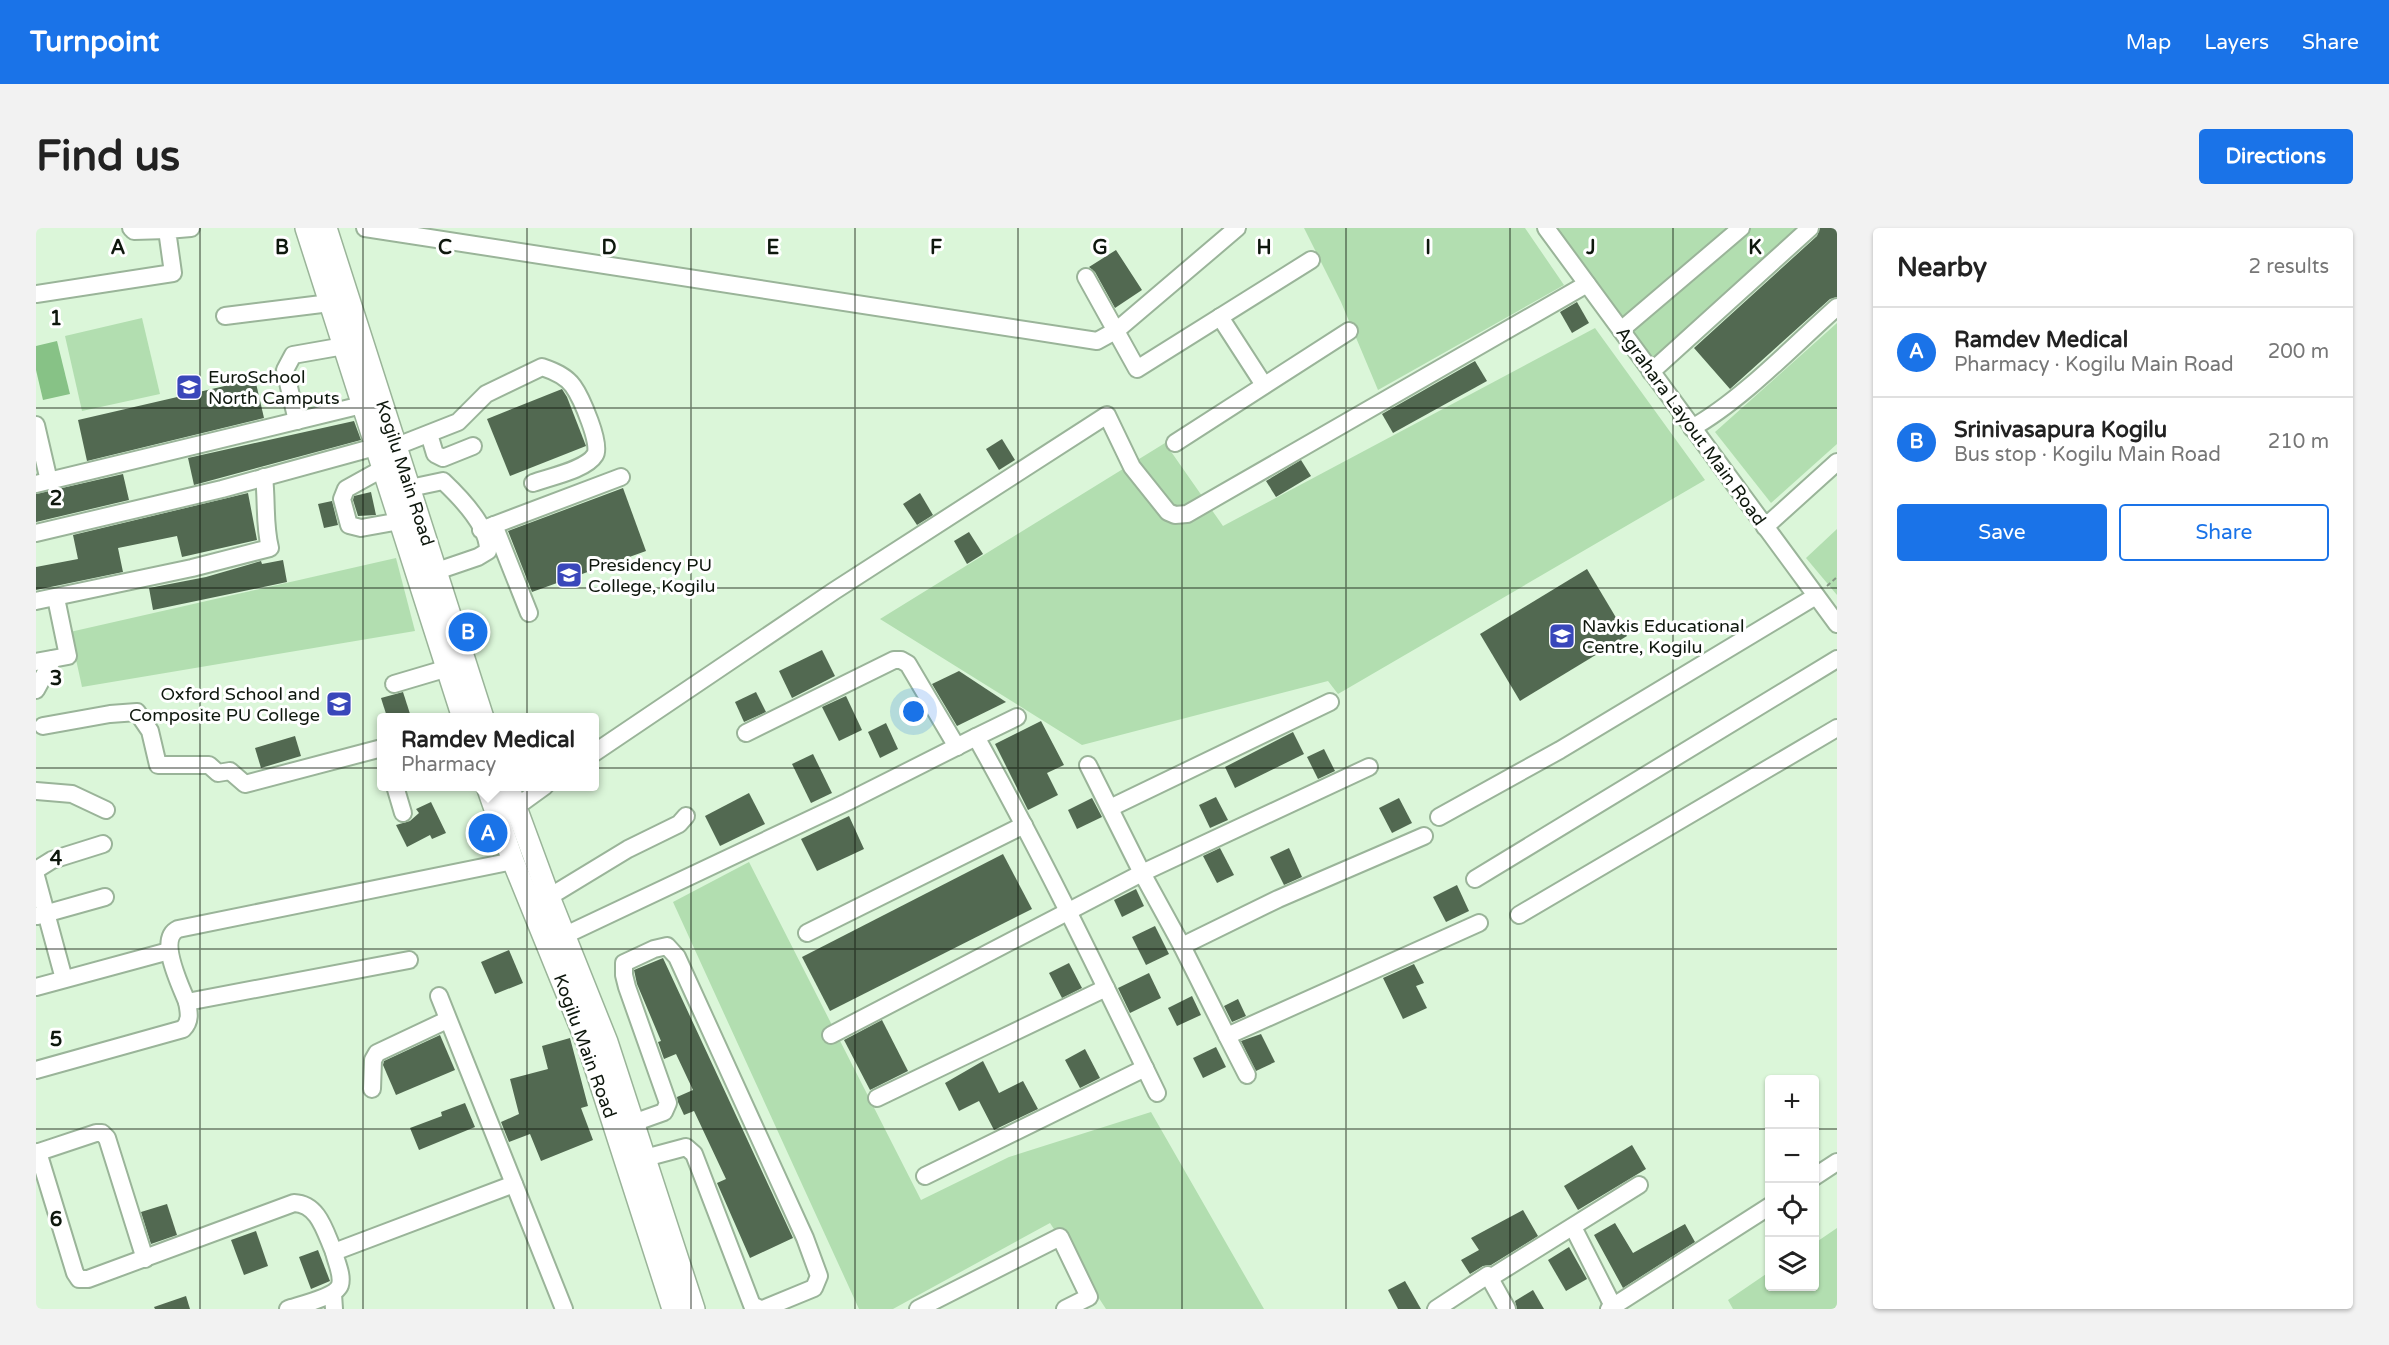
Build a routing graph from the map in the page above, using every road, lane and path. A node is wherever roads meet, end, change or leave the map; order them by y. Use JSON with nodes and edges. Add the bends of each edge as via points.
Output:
{"nodes":[{"id":1,"x":131,"y":228,"type":"edge"},
{"id":2,"x":192,"y":228,"type":"edge"},
{"id":3,"x":306,"y":228,"type":"edge"},
{"id":4,"x":326,"y":228,"type":"edge"},
{"id":5,"x":364,"y":228,"type":"edge"},
{"id":6,"x":1237,"y":228,"type":"edge"},
{"id":7,"x":1546,"y":228,"type":"edge"},
{"id":8,"x":1741,"y":228,"type":"edge"},
{"id":9,"x":1810,"y":228,"type":"edge"},
{"id":10,"x":167,"y":230,"type":"junction"},
{"id":11,"x":1727,"y":234,"type":"edge"},
{"id":12,"x":1311,"y":260,"type":"dead end"},
{"id":13,"x":1086,"y":277,"type":"dead end"},
{"id":14,"x":1587,"y":284,"type":"junction"},
{"id":15,"x":36,"y":294,"type":"edge"},
{"id":16,"x":330,"y":303,"type":"junction"},
{"id":17,"x":1837,"y":307,"type":"edge"},
{"id":18,"x":225,"y":316,"type":"dead end"},
{"id":19,"x":1220,"y":317,"type":"junction"},
{"id":20,"x":1117,"y":330,"type":"junction"},
{"id":21,"x":1621,"y":330,"type":"junction"},
{"id":22,"x":1349,"y":331,"type":"dead end"},
{"id":23,"x":344,"y":346,"type":"junction"},
{"id":24,"x":1651,"y":372,"type":"junction"},
{"id":25,"x":1264,"y":385,"type":"junction"},
{"id":26,"x":362,"y":405,"type":"junction"},
{"id":27,"x":297,"y":421,"type":"junction"},
{"id":28,"x":36,"y":425,"type":"edge"},
{"id":29,"x":1692,"y":428,"type":"junction"},
{"id":30,"x":429,"y":434,"type":"junction"},
{"id":31,"x":1175,"y":443,"type":"dead end"},
{"id":32,"x":397,"y":446,"type":"junction"},
{"id":33,"x":473,"y":446,"type":"dead end"},
{"id":34,"x":375,"y":447,"type":"junction"},
{"id":35,"x":1837,"y":462,"type":"edge"},
{"id":36,"x":382,"y":469,"type":"junction"},
{"id":37,"x":264,"y":477,"type":"junction"},
{"id":38,"x":621,"y":477,"type":"dead end"},
{"id":39,"x":43,"y":483,"type":"edge"},
{"id":40,"x":533,"y":483,"type":"dead end"},
{"id":41,"x":410,"y":488,"type":"junction"},
{"id":42,"x":400,"y":521,"type":"junction"},
{"id":43,"x":1765,"y":527,"type":"junction"},
{"id":44,"x":488,"y":528,"type":"junction"},
{"id":45,"x":36,"y":533,"type":"edge"},
{"id":46,"x":437,"y":571,"type":"junction"},
{"id":47,"x":1816,"y":596,"type":"junction"},
{"id":48,"x":56,"y":598,"type":"junction"},
{"id":49,"x":36,"y":601,"type":"edge"},
{"id":50,"x":530,"y":613,"type":"dead end"},
{"id":51,"x":1835,"y":619,"type":"edge"},
{"id":52,"x":1837,"y":659,"type":"edge"},
{"id":53,"x":44,"y":661,"type":"edge"},
{"id":54,"x":448,"y":668,"type":"junction"},
{"id":55,"x":394,"y":684,"type":"dead end"},
{"id":56,"x":36,"y":690,"type":"edge"},
{"id":57,"x":1330,"y":702,"type":"dead end"},
{"id":58,"x":462,"y":713,"type":"edge"},
{"id":59,"x":482,"y":713,"type":"edge"},
{"id":60,"x":1017,"y":717,"type":"dead end"},
{"id":61,"x":44,"y":726,"type":"dead end"},
{"id":62,"x":1837,"y":728,"type":"edge"},
{"id":63,"x":746,"y":733,"type":"dead end"},
{"id":64,"x":976,"y":737,"type":"junction"},
{"id":65,"x":957,"y":747,"type":"junction"},
{"id":66,"x":377,"y":749,"type":"edge"},
{"id":67,"x":599,"y":750,"type":"edge"},
{"id":68,"x":1088,"y":765,"type":"dead end"},
{"id":69,"x":1369,"y":767,"type":"dead end"},
{"id":70,"x":36,"y":791,"type":"edge"},
{"id":71,"x":396,"y":791,"type":"edge"},
{"id":72,"x":489,"y":791,"type":"edge"},
{"id":73,"x":510,"y":791,"type":"edge"},
{"id":74,"x":538,"y":791,"type":"edge"},
{"id":75,"x":516,"y":807,"type":"junction"},
{"id":76,"x":1110,"y":808,"type":"junction"},
{"id":77,"x":106,"y":810,"type":"dead end"},
{"id":78,"x":403,"y":813,"type":"dead end"},
{"id":79,"x":686,"y":816,"type":"dead end"},
{"id":80,"x":1439,"y":817,"type":"dead end"},
{"id":81,"x":1024,"y":825,"type":"junction"},
{"id":82,"x":1424,"y":836,"type":"dead end"},
{"id":83,"x":103,"y":844,"type":"dead end"},
{"id":84,"x":513,"y":861,"type":"junction"},
{"id":85,"x":36,"y":870,"type":"edge"},
{"id":86,"x":1142,"y":873,"type":"junction"},
{"id":87,"x":36,"y":876,"type":"edge"},
{"id":88,"x":1475,"y":879,"type":"dead end"},
{"id":89,"x":105,"y":897,"type":"dead end"},
{"id":90,"x":549,"y":897,"type":"junction"},
{"id":91,"x":1068,"y":911,"type":"junction"},
{"id":92,"x":41,"y":915,"type":"edge"},
{"id":93,"x":1519,"y":915,"type":"dead end"},
{"id":94,"x":1479,"y":923,"type":"dead end"},
{"id":95,"x":807,"y":933,"type":"dead end"},
{"id":96,"x":556,"y":939,"type":"junction"},
{"id":97,"x":1182,"y":946,"type":"junction"},
{"id":98,"x":169,"y":951,"type":"junction"},
{"id":99,"x":410,"y":960,"type":"dead end"},
{"id":100,"x":64,"y":979,"type":"junction"},
{"id":101,"x":36,"y":987,"type":"edge"},
{"id":102,"x":1106,"y":988,"type":"junction"},
{"id":103,"x":439,"y":996,"type":"dead end"},
{"id":104,"x":187,"y":1002,"type":"junction"},
{"id":105,"x":447,"y":1020,"type":"junction"},
{"id":106,"x":831,"y":1035,"type":"dead end"},
{"id":107,"x":1227,"y":1036,"type":"junction"},
{"id":108,"x":1145,"y":1068,"type":"junction"},
{"id":109,"x":36,"y":1070,"type":"edge"},
{"id":110,"x":1247,"y":1075,"type":"dead end"},
{"id":111,"x":372,"y":1089,"type":"dead end"},
{"id":112,"x":1157,"y":1093,"type":"dead end"},
{"id":113,"x":877,"y":1098,"type":"dead end"},
{"id":114,"x":633,"y":1123,"type":"junction"},
{"id":115,"x":37,"y":1153,"type":"edge"},
{"id":116,"x":645,"y":1158,"type":"junction"},
{"id":117,"x":1837,"y":1162,"type":"edge"},
{"id":118,"x":1819,"y":1174,"type":"edge"},
{"id":119,"x":925,"y":1176,"type":"dead end"},
{"id":120,"x":513,"y":1184,"type":"junction"},
{"id":121,"x":1639,"y":1185,"type":"dead end"},
{"id":122,"x":1765,"y":1209,"type":"edge"},
{"id":123,"x":1573,"y":1227,"type":"junction"},
{"id":124,"x":334,"y":1252,"type":"junction"},
{"id":125,"x":145,"y":1259,"type":"junction"},
{"id":126,"x":1490,"y":1278,"type":"junction"},
{"id":127,"x":334,"y":1301,"type":"edge"},
{"id":128,"x":1611,"y":1308,"type":"edge"},
{"id":129,"x":288,"y":1309,"type":"edge"},
{"id":130,"x":564,"y":1309,"type":"edge"},
{"id":131,"x":673,"y":1309,"type":"edge"},
{"id":132,"x":694,"y":1309,"type":"edge"},
{"id":133,"x":761,"y":1309,"type":"edge"},
{"id":134,"x":918,"y":1309,"type":"edge"},
{"id":135,"x":1065,"y":1309,"type":"edge"},
{"id":136,"x":1436,"y":1309,"type":"edge"},
{"id":137,"x":1507,"y":1309,"type":"edge"}],
"edges":[{"from":1,"to":10,"type":"street"},
{"from":2,"to":10,"type":"street"},
{"from":3,"to":16,"type":"main road","name":"Kogilu Main Road"},
{"from":4,"to":32,"type":"main road","name":"Kogilu Main Road"},
{"from":5,"to":20,"type":"street","via":[[1097,341]]},
{"from":6,"to":20,"type":"street"},
{"from":7,"to":14,"type":"street","name":"Agrahara Layout Main Road"},
{"from":8,"to":11,"type":"street"},
{"from":9,"to":24,"type":"street"},
{"from":10,"to":15,"type":"street","via":[[173,273]]},
{"from":11,"to":21,"type":"street"},
{"from":12,"to":19,"type":"street"},
{"from":13,"to":20,"type":"street"},
{"from":14,"to":21,"type":"street","name":"Agrahara Layout Main Road"},
{"from":14,"to":67,"type":"street","via":[[1187,514],[1168,512],[1132,466],[1107,415],[834,591]]},
{"from":16,"to":18,"type":"street"},
{"from":16,"to":23,"type":"main road","name":"Kogilu Main Road"},
{"from":17,"to":29,"type":"street","via":[[1737,396]]},
{"from":19,"to":20,"type":"street","via":[[1137,369]]},
{"from":19,"to":25,"type":"street"},
{"from":21,"to":24,"type":"street","name":"Agrahara Layout Main Road"},
{"from":22,"to":25,"type":"street"},
{"from":23,"to":26,"type":"main road","name":"Kogilu Main Road"},
{"from":23,"to":27,"type":"street","via":[[293,355],[285,370]]},
{"from":24,"to":29,"type":"street","name":"Agrahara Layout Main Road"},
{"from":25,"to":31,"type":"street"},
{"from":26,"to":27,"type":"street"},
{"from":26,"to":34,"type":"main road","name":"Kogilu Main Road"},
{"from":27,"to":39,"type":"street"},
{"from":28,"to":39,"type":"street"},
{"from":29,"to":43,"type":"street","name":"Agrahara Layout Main Road"},
{"from":30,"to":32,"type":"street"},
{"from":30,"to":33,"type":"street","via":[[435,454],[443,458]]},
{"from":30,"to":40,"type":"street","via":[[458,422],[486,394],[542,367],[559,374],[573,387],[598,449],[586,465]]},
{"from":32,"to":41,"type":"main road","name":"Kogilu Main Road"},
{"from":34,"to":36,"type":"main road","name":"Kogilu Main Road"},
{"from":34,"to":37,"type":"street"},
{"from":35,"to":43,"type":"street"},
{"from":36,"to":42,"type":"main road","name":"Kogilu Main Road"},
{"from":36,"to":42,"type":"street","via":[[346,489],[342,499],[349,525],[361,528]]},
{"from":37,"to":45,"type":"street"},
{"from":37,"to":48,"type":"street","via":[[264,527],[270,548]]},
{"from":38,"to":44,"type":"street"},
{"from":41,"to":44,"type":"street","via":[[443,481]]},
{"from":41,"to":46,"type":"main road","name":"Kogilu Main Road"},
{"from":42,"to":54,"type":"main road","name":"Kogilu Main Road"},
{"from":43,"to":47,"type":"street","name":"Agrahara Layout Main Road"},
{"from":44,"to":46,"type":"street","via":[[488,551]]},
{"from":44,"to":50,"type":"street"},
{"from":46,"to":59,"type":"main road","name":"Kogilu Main Road"},
{"from":47,"to":51,"type":"street","name":"Agrahara Layout Main Road"},
{"from":47,"to":80,"type":"street","via":[[1560,750]]},
{"from":48,"to":49,"type":"street"},
{"from":48,"to":53,"type":"street","via":[[68,656]]},
{"from":52,"to":88,"type":"street"},
{"from":53,"to":56,"type":"street"},
{"from":54,"to":55,"type":"street"},
{"from":54,"to":58,"type":"main road","name":"Kogilu Main Road"},
{"from":57,"to":76,"type":"street"},
{"from":60,"to":64,"type":"street"},
{"from":61,"to":66,"type":"street","via":[[137,712],[150,731],[158,765],[209,765],[218,773],[230,771],[244,784]]},
{"from":62,"to":93,"type":"street"},
{"from":63,"to":65,"type":"street","via":[[901,660],[908,664]]},
{"from":64,"to":65,"type":"street"},
{"from":64,"to":81,"type":"street"},
{"from":65,"to":96,"type":"street"},
{"from":68,"to":76,"type":"street"},
{"from":69,"to":86,"type":"street"},
{"from":70,"to":77,"type":"street","via":[[72,794]]},
{"from":71,"to":78,"type":"street"},
{"from":72,"to":84,"type":"main road","name":"Kogilu Main Road"},
{"from":73,"to":75,"type":"main road","name":"Kogilu Main Road"},
{"from":74,"to":75,"type":"street"},
{"from":75,"to":90,"type":"main road","name":"Kogilu Main Road"},
{"from":76,"to":86,"type":"street"},
{"from":79,"to":90,"type":"street","via":[[679,824],[628,849]]},
{"from":81,"to":91,"type":"street"},
{"from":81,"to":95,"type":"street"},
{"from":82,"to":97,"type":"street","via":[[1278,899]]},
{"from":83,"to":85,"type":"street","via":[[52,860]]},
{"from":84,"to":96,"type":"main road","name":"Kogilu Main Road"},
{"from":84,"to":98,"type":"street","via":[[178,929],[169,938]]},
{"from":86,"to":91,"type":"street"},
{"from":86,"to":97,"type":"street"},
{"from":87,"to":92,"type":"street"},
{"from":89,"to":92,"type":"street"},
{"from":90,"to":96,"type":"main road","name":"Kogilu Main Road"},
{"from":91,"to":102,"type":"street"},
{"from":91,"to":106,"type":"street"},
{"from":92,"to":100,"type":"street"},
{"from":94,"to":107,"type":"street"},
{"from":96,"to":114,"type":"main road","name":"Kogilu Main Road","via":[[607,1042]]},
{"from":96,"to":131,"type":"main road","name":"Kogilu Main Road"},
{"from":97,"to":107,"type":"street"},
{"from":98,"to":100,"type":"street"},
{"from":98,"to":104,"type":"street"},
{"from":99,"to":104,"type":"street"},
{"from":100,"to":101,"type":"street"},
{"from":102,"to":108,"type":"street"},
{"from":102,"to":113,"type":"street"},
{"from":103,"to":105,"type":"street"},
{"from":104,"to":109,"type":"street","via":[[189,1016],[183,1029]]},
{"from":105,"to":111,"type":"street","via":[[377,1053]]},
{"from":105,"to":120,"type":"street"},
{"from":107,"to":110,"type":"street"},
{"from":108,"to":112,"type":"street"},
{"from":108,"to":119,"type":"street"},
{"from":114,"to":116,"type":"main road","name":"Kogilu Main Road"},
{"from":114,"to":133,"type":"street","via":[[664,1112],[668,1103],[627,987],[624,963],[667,946],[677,957],[819,1276],[814,1288]]},
{"from":115,"to":125,"type":"street","via":[[102,1133],[107,1138]]},
{"from":115,"to":125,"type":"street","via":[[79,1279],[88,1280]]},
{"from":116,"to":132,"type":"main road","name":"Kogilu Main Road"},
{"from":116,"to":133,"type":"street","via":[[686,1147],[694,1154],[752,1305]]},
{"from":117,"to":118,"type":"street"},
{"from":120,"to":124,"type":"street"},
{"from":120,"to":130,"type":"street"},
{"from":121,"to":123,"type":"street"},
{"from":122,"to":128,"type":"street"},
{"from":123,"to":126,"type":"street"},
{"from":123,"to":128,"type":"street"},
{"from":124,"to":125,"type":"street","via":[[316,1213],[302,1203],[294,1203]]},
{"from":124,"to":127,"type":"street","via":[[341,1276]]},
{"from":126,"to":136,"type":"street","via":[[1488,1275]]},
{"from":126,"to":137,"type":"street"},
{"from":127,"to":129,"type":"street"},
{"from":134,"to":135,"type":"street","via":[[1060,1237],[1089,1297]]}]}
